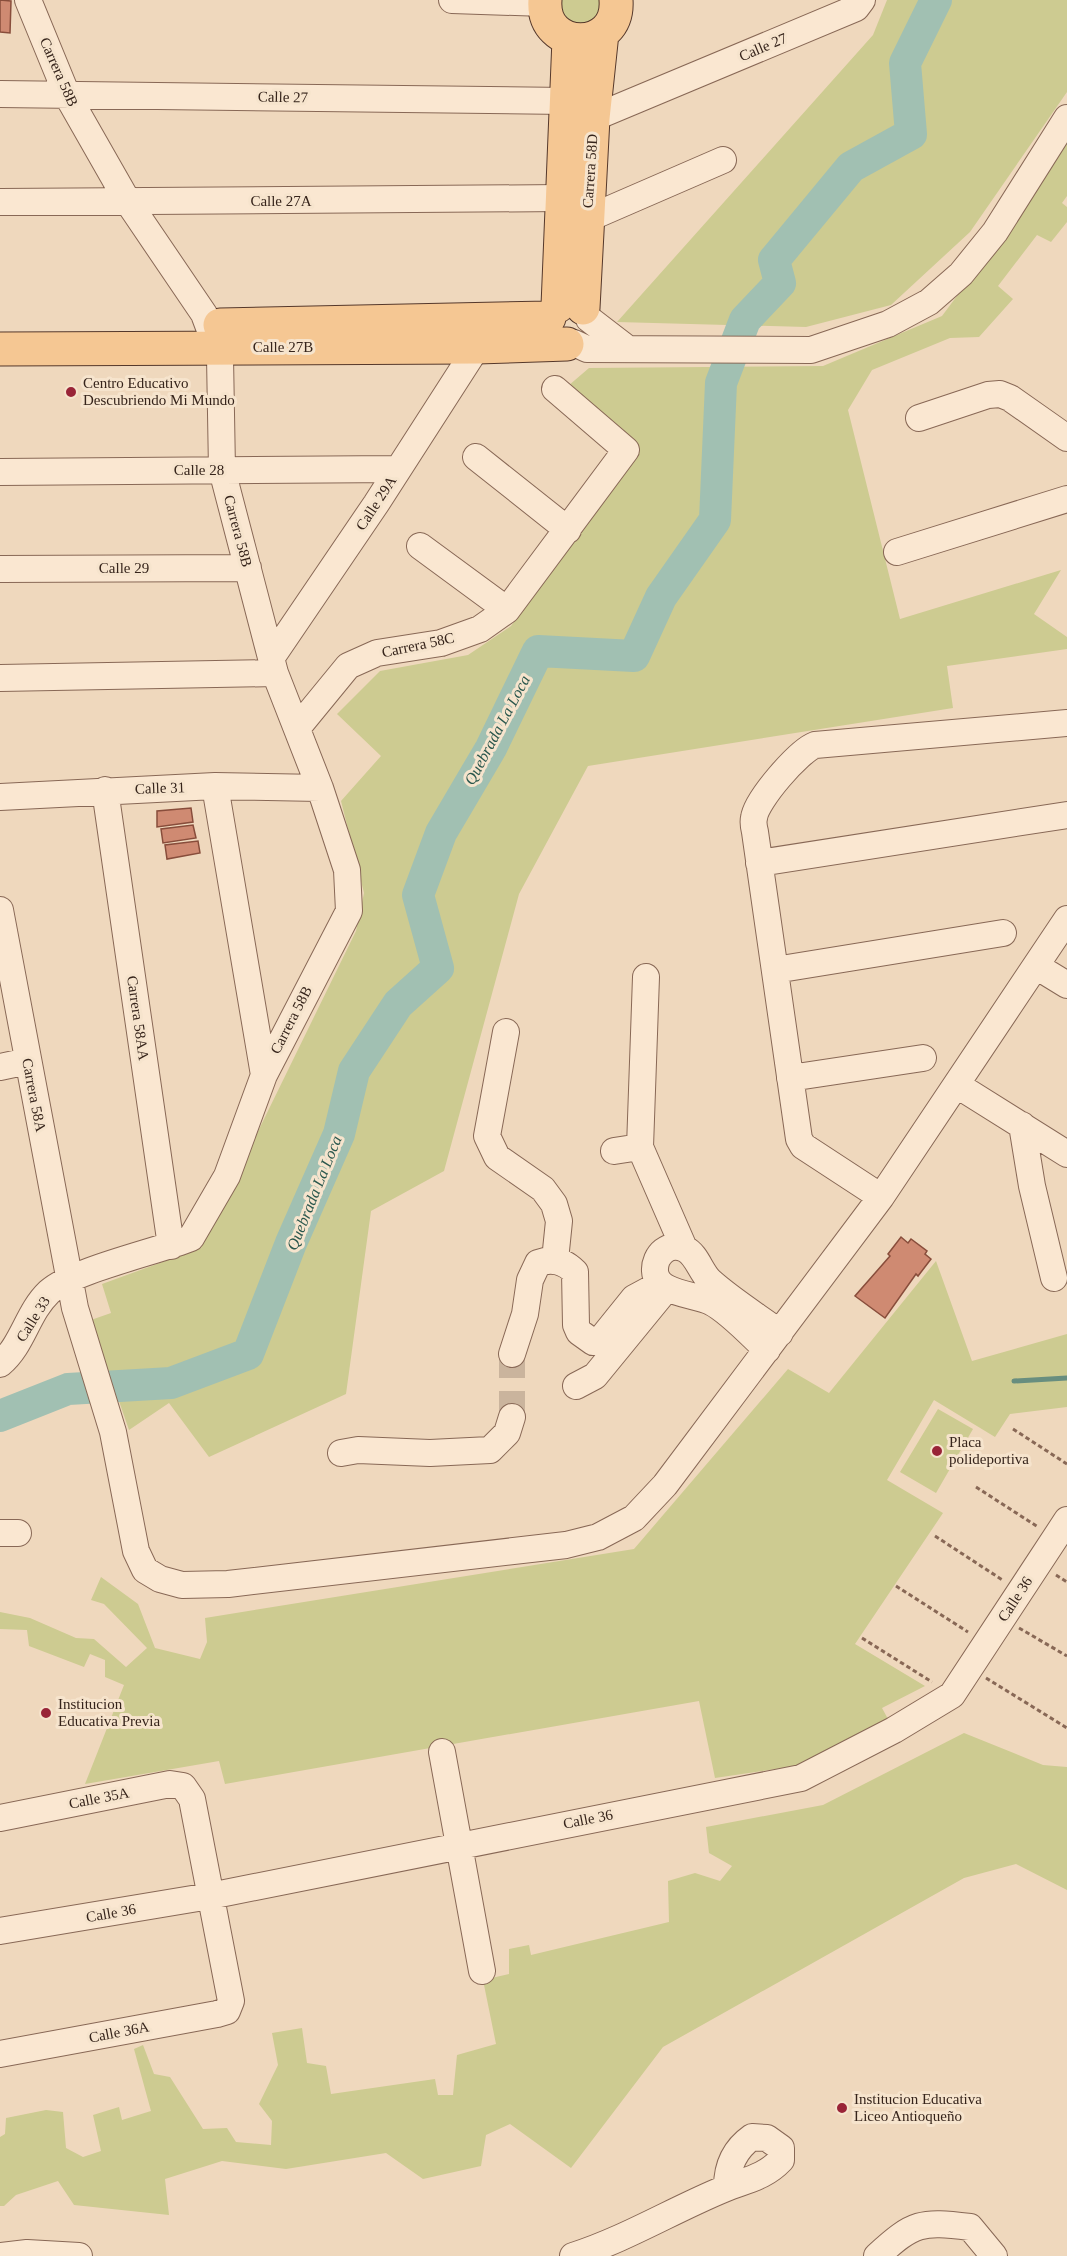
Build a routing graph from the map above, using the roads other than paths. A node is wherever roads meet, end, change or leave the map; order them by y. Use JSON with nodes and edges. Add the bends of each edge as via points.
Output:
{"nodes":[{"id":1,"x":28,"y":0,"type":"edge"},
{"id":2,"x":452,"y":0,"type":"edge"},
{"id":3,"x":616,"y":0,"type":"edge"},
{"id":4,"x":862,"y":0,"type":"edge"},
{"id":5,"x":544,"y":2,"type":"edge"},
{"id":6,"x":602,"y":33,"type":"junction"},
{"id":7,"x":569,"y":39,"type":"junction"},
{"id":8,"x":0,"y":94,"type":"edge"},
{"id":9,"x":67,"y":95,"type":"junction"},
{"id":10,"x":566,"y":101,"type":"junction"},
{"id":11,"x":593,"y":118,"type":"junction"},
{"id":12,"x":1067,"y":118,"type":"edge"},
{"id":13,"x":723,"y":160,"type":"dead end"},
{"id":14,"x":561,"y":198,"type":"junction"},
{"id":15,"x":0,"y":202,"type":"edge"},
{"id":16,"x":128,"y":202,"type":"junction"},
{"id":17,"x":587,"y":219,"type":"junction"},
{"id":18,"x":570,"y":323,"type":"junction"},
{"id":19,"x":0,"y":328,"type":"edge"},
{"id":20,"x":212,"y":336,"type":"junction"},
{"id":21,"x":477,"y":347,"type":"junction"},
{"id":22,"x":0,"y":349,"type":"edge"},
{"id":23,"x":555,"y":389,"type":"dead end"},
{"id":24,"x":919,"y":418,"type":"dead end"},
{"id":25,"x":1067,"y":438,"type":"edge"},
{"id":26,"x":476,"y":457,"type":"dead end"},
{"id":27,"x":398,"y":469,"type":"junction"},
{"id":28,"x":222,"y":470,"type":"junction"},
{"id":29,"x":0,"y":472,"type":"edge"},
{"id":30,"x":1067,"y":499,"type":"edge"},
{"id":31,"x":568,"y":530,"type":"junction"},
{"id":32,"x":420,"y":546,"type":"dead end"},
{"id":33,"x":897,"y":552,"type":"dead end"},
{"id":34,"x":248,"y":568,"type":"junction"},
{"id":35,"x":0,"y":569,"type":"edge"},
{"id":36,"x":507,"y":610,"type":"junction"},
{"id":37,"x":273,"y":665,"type":"junction"},
{"id":38,"x":0,"y":678,"type":"edge"},
{"id":39,"x":1067,"y":723,"type":"edge"},
{"id":40,"x":298,"y":727,"type":"junction"},
{"id":41,"x":215,"y":786,"type":"junction"},
{"id":42,"x":320,"y":788,"type":"junction"},
{"id":43,"x":105,"y":790,"type":"junction"},
{"id":44,"x":0,"y":797,"type":"edge"},
{"id":45,"x":1067,"y":815,"type":"edge"},
{"id":46,"x":759,"y":862,"type":"junction"},
{"id":47,"x":1067,"y":920,"type":"edge"},
{"id":48,"x":1,"y":921,"type":"edge"},
{"id":49,"x":1003,"y":933,"type":"dead end"},
{"id":50,"x":1036,"y":966,"type":"junction"},
{"id":51,"x":775,"y":970,"type":"junction"},
{"id":52,"x":646,"y":977,"type":"dead end"},
{"id":53,"x":1067,"y":985,"type":"edge"},
{"id":54,"x":506,"y":1032,"type":"dead end"},
{"id":55,"x":923,"y":1058,"type":"dead end"},
{"id":56,"x":28,"y":1061,"type":"junction"},
{"id":57,"x":0,"y":1067,"type":"edge"},
{"id":58,"x":264,"y":1075,"type":"junction"},
{"id":59,"x":790,"y":1078,"type":"junction"},
{"id":60,"x":957,"y":1085,"type":"junction"},
{"id":61,"x":1022,"y":1125,"type":"junction"},
{"id":62,"x":640,"y":1147,"type":"junction"},
{"id":63,"x":614,"y":1151,"type":"dead end"},
{"id":64,"x":1067,"y":1154,"type":"edge"},
{"id":65,"x":881,"y":1197,"type":"junction"},
{"id":66,"x":171,"y":1246,"type":"junction"},
{"id":67,"x":684,"y":1248,"type":"junction"},
{"id":68,"x":555,"y":1260,"type":"junction"},
{"id":69,"x":1054,"y":1278,"type":"dead end"},
{"id":70,"x":69,"y":1279,"type":"junction"},
{"id":71,"x":664,"y":1286,"type":"junction"},
{"id":72,"x":774,"y":1341,"type":"junction"},
{"id":73,"x":512,"y":1354,"type":"tunnel mouth"},
{"id":74,"x":0,"y":1364,"type":"edge"},
{"id":75,"x":576,"y":1386,"type":"dead end"},
{"id":76,"x":512,"y":1417,"type":"tunnel mouth"},
{"id":77,"x":341,"y":1453,"type":"dead end"},
{"id":78,"x":1061,"y":1529,"type":"edge"},
{"id":79,"x":442,"y":1752,"type":"dead end"},
{"id":80,"x":0,"y":1818,"type":"edge"},
{"id":81,"x":459,"y":1844,"type":"junction"},
{"id":82,"x":210,"y":1896,"type":"junction"},
{"id":83,"x":0,"y":1931,"type":"edge"},
{"id":84,"x":482,"y":1971,"type":"dead end"},
{"id":85,"x":0,"y":2055,"type":"edge"},
{"id":86,"x":727,"y":2187,"type":"dead end"},
{"id":87,"x":2,"y":2256,"type":"edge"},
{"id":88,"x":79,"y":2256,"type":"edge"},
{"id":89,"x":573,"y":2256,"type":"edge"},
{"id":90,"x":877,"y":2256,"type":"edge"},
{"id":91,"x":994,"y":2256,"type":"edge"}],
"edges":[{"from":1,"to":9,"type":"street","name":"Carrera 58B"},
{"from":2,"to":5,"type":"street"},
{"from":3,"to":6,"type":"main road","via":[[614,20]]},
{"from":4,"to":11,"type":"street","name":"Calle 27","via":[[856,8]]},
{"from":5,"to":7,"type":"main road","via":[[554,29]]},
{"from":6,"to":7,"type":"main road","via":[[592,39]]},
{"from":6,"to":11,"type":"main road","name":"Carrera 58D"},
{"from":7,"to":10,"type":"main road","name":"Carrera 58D"},
{"from":8,"to":9,"type":"street","name":"Calle 27"},
{"from":9,"to":10,"type":"street","name":"Calle 27"},
{"from":9,"to":16,"type":"street","name":"Carrera 58B"},
{"from":10,"to":14,"type":"main road","name":"Carrera 58D"},
{"from":11,"to":17,"type":"main road","name":"Carrera 58D"},
{"from":12,"to":18,"type":"street","name":"Calle 27B","via":[[995,232],[961,274],[929,302],[888,324],[811,350],[587,349]]},
{"from":13,"to":17,"type":"street"},
{"from":14,"to":16,"type":"street","name":"Calle 27A"},
{"from":14,"to":18,"type":"main road","name":"Carrera 58D"},
{"from":15,"to":16,"type":"street","name":"Calle 27A"},
{"from":16,"to":20,"type":"street","name":"Carrera 58B","via":[[204,314]]},
{"from":17,"to":18,"type":"main road","name":"Carrera 58D"},
{"from":18,"to":20,"type":"main road","name":"Calle 27B"},
{"from":18,"to":21,"type":"main road","name":"Calle 27B"},
{"from":19,"to":20,"type":"main road","name":"Calle 27B"},
{"from":20,"to":21,"type":"main road","name":"Calle 27B"},
{"from":20,"to":22,"type":"main road","name":"Calle 27B"},
{"from":20,"to":28,"type":"street","name":"Carrera 58B","via":[[220,357]]},
{"from":21,"to":27,"type":"street","name":"Calle 29A"},
{"from":23,"to":31,"type":"street","name":"Carrera 58C","via":[[626,450]]},
{"from":24,"to":25,"type":"street","via":[[1000,394]]},
{"from":26,"to":31,"type":"street"},
{"from":27,"to":28,"type":"street","name":"Calle 28"},
{"from":27,"to":37,"type":"street","name":"Calle 29A"},
{"from":28,"to":29,"type":"street","name":"Calle 28"},
{"from":28,"to":34,"type":"street","name":"Carrera 58B"},
{"from":30,"to":33,"type":"street"},
{"from":31,"to":36,"type":"street","name":"Carrera 58C"},
{"from":32,"to":36,"type":"street"},
{"from":34,"to":35,"type":"street","name":"Calle 29"},
{"from":34,"to":37,"type":"street","name":"Carrera 58B"},
{"from":36,"to":40,"type":"street","name":"Carrera 58C","via":[[480,629],[441,643],[377,652],[348,666]]},
{"from":37,"to":38,"type":"street"},
{"from":37,"to":40,"type":"street","name":"Carrera 58B"},
{"from":39,"to":46,"type":"street","via":[[804,749],[757,808],[754,817]]},
{"from":40,"to":42,"type":"street","name":"Carrera 58B"},
{"from":41,"to":42,"type":"street","name":"Calle 31"},
{"from":41,"to":43,"type":"street","name":"Calle 31"},
{"from":41,"to":58,"type":"street","name":"Carrera 58B"},
{"from":42,"to":58,"type":"street","name":"Carrera 58B","via":[[347,870],[350,911]]},
{"from":43,"to":44,"type":"street","name":"Calle 31"},
{"from":43,"to":66,"type":"street","name":"Carrera 58AA"},
{"from":45,"to":46,"type":"street"},
{"from":46,"to":51,"type":"street"},
{"from":47,"to":50,"type":"street","name":"Carrera 58A"},
{"from":48,"to":56,"type":"street","name":"Carrera 58A"},
{"from":49,"to":51,"type":"street"},
{"from":50,"to":53,"type":"street"},
{"from":50,"to":60,"type":"street","name":"Carrera 58A"},
{"from":51,"to":59,"type":"street"},
{"from":52,"to":62,"type":"street"},
{"from":54,"to":68,"type":"street","via":[[487,1136],[497,1157],[543,1189],[554,1204],[559,1221]]},
{"from":55,"to":59,"type":"street"},
{"from":56,"to":57,"type":"street"},
{"from":56,"to":70,"type":"street","name":"Carrera 58A"},
{"from":58,"to":66,"type":"street","name":"Carrera 58B","via":[[227,1176],[203,1221],[191,1238]]},
{"from":59,"to":65,"type":"street","via":[[803,1146]]},
{"from":60,"to":61,"type":"street"},
{"from":60,"to":65,"type":"street","name":"Carrera 58A"},
{"from":61,"to":64,"type":"street"},
{"from":61,"to":69,"type":"street"},
{"from":62,"to":63,"type":"street"},
{"from":62,"to":67,"type":"street"},
{"from":65,"to":72,"type":"street","name":"Carrera 58A"},
{"from":66,"to":70,"type":"street","name":"Carrera 58B"},
{"from":67,"to":71,"type":"street","via":[[674,1246],[658,1256],[655,1275]]},
{"from":67,"to":72,"type":"street","via":[[710,1280]]},
{"from":68,"to":71,"type":"street","via":[[575,1272],[576,1324],[579,1332],[593,1342],[601,1339],[634,1298]]},
{"from":68,"to":73,"type":"street","via":[[538,1263],[533,1271]]},
{"from":70,"to":72,"type":"street","name":"Carrera 58A","via":[[113,1432],[136,1551],[146,1570],[182,1586],[567,1545],[598,1537],[634,1518],[665,1485]]},
{"from":70,"to":74,"type":"street","name":"Calle 33","via":[[49,1292],[11,1355]]},
{"from":71,"to":72,"type":"street","via":[[713,1303]]},
{"from":71,"to":75,"type":"street","via":[[596,1376]]},
{"from":76,"to":77,"type":"street","via":[[507,1433],[490,1450]]},
{"from":78,"to":81,"type":"street","name":"Calle 36","via":[[952,1695],[894,1731],[801,1778]]},
{"from":79,"to":81,"type":"street"},
{"from":80,"to":82,"type":"street","name":"Calle 35A","via":[[170,1784],[183,1786],[192,1798]]},
{"from":81,"to":82,"type":"street","name":"Calle 36"},
{"from":81,"to":84,"type":"street"},
{"from":82,"to":83,"type":"street","name":"Calle 36"},
{"from":82,"to":85,"type":"street","name":"Calle 36A","via":[[231,2001],[227,2011]]},
{"from":86,"to":89,"type":"street"},
{"from":87,"to":88,"type":"street"},
{"from":90,"to":91,"type":"street","via":[[903,2233],[932,2223],[970,2227]]}]}
